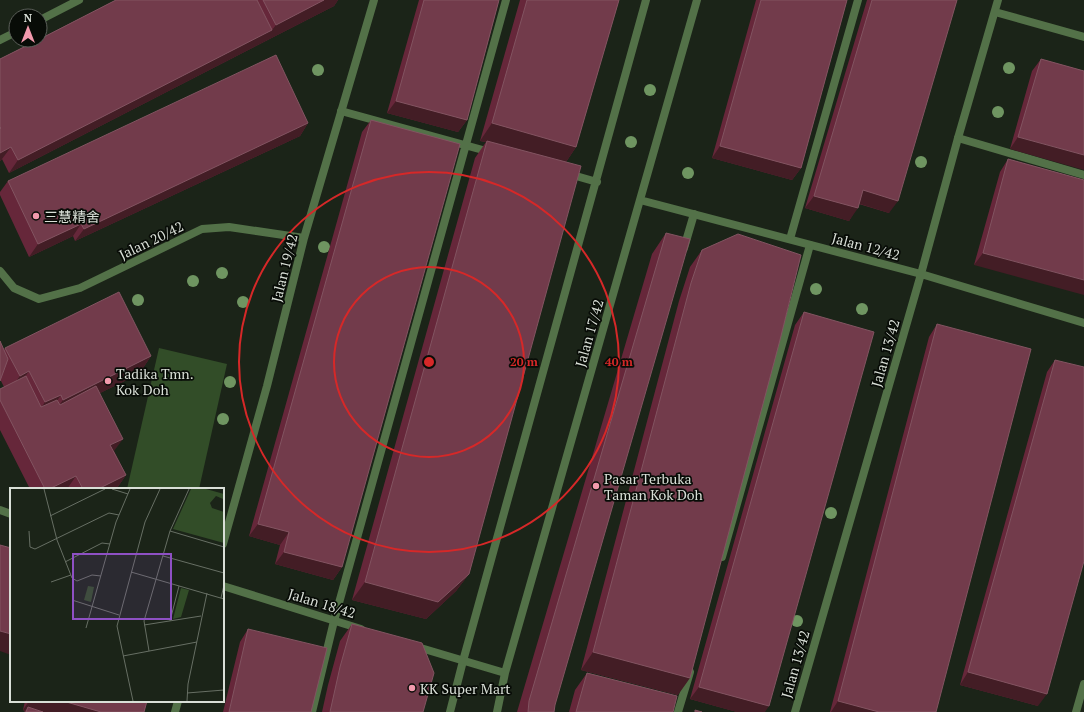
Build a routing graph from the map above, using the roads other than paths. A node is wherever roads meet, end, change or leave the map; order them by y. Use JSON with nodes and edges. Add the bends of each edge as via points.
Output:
{"nodes":[{"id":1,"x":79,"y":0,"type":"edge"},
{"id":2,"x":374,"y":0,"type":"edge"},
{"id":3,"x":506,"y":0,"type":"edge"},
{"id":4,"x":646,"y":0,"type":"edge"},
{"id":5,"x":697,"y":0,"type":"edge"},
{"id":6,"x":858,"y":0,"type":"edge"},
{"id":7,"x":998,"y":0,"type":"edge"},
{"id":8,"x":995,"y":12,"type":"junction"},
{"id":9,"x":48,"y":16,"type":"edge"},
{"id":10,"x":1084,"y":37,"type":"edge"},
{"id":11,"x":341,"y":111,"type":"junction"},
{"id":12,"x":958,"y":138,"type":"junction"},
{"id":13,"x":466,"y":145,"type":"junction"},
{"id":14,"x":497,"y":154,"type":"edge"},
{"id":15,"x":558,"y":171,"type":"edge"},
{"id":16,"x":1084,"y":175,"type":"edge"},
{"id":17,"x":597,"y":182,"type":"junction"},
{"id":18,"x":640,"y":200,"type":"junction"},
{"id":19,"x":694,"y":214,"type":"junction"},
{"id":20,"x":304,"y":238,"type":"junction"},
{"id":21,"x":790,"y":239,"type":"junction"},
{"id":22,"x":810,"y":245,"type":"junction"},
{"id":23,"x":681,"y":260,"type":"edge"},
{"id":24,"x":0,"y":271,"type":"edge"},
{"id":25,"x":921,"y":274,"type":"junction"},
{"id":26,"x":1084,"y":323,"type":"edge"},
{"id":27,"x":0,"y":510,"type":"edge"},
{"id":28,"x":10,"y":514,"type":"edge"},
{"id":29,"x":224,"y":540,"type":"edge"},
{"id":30,"x":720,"y":566,"type":"edge"},
{"id":31,"x":224,"y":586,"type":"edge"},
{"id":32,"x":334,"y":621,"type":"junction"},
{"id":33,"x":372,"y":632,"type":"edge"},
{"id":34,"x":410,"y":644,"type":"edge"},
{"id":35,"x":463,"y":661,"type":"junction"},
{"id":36,"x":691,"y":666,"type":"edge"},
{"id":37,"x":505,"y":673,"type":"junction"},
{"id":38,"x":1084,"y":684,"type":"edge"},
{"id":39,"x":178,"y":702,"type":"edge"},
{"id":40,"x":175,"y":712,"type":"edge"},
{"id":41,"x":312,"y":712,"type":"edge"},
{"id":42,"x":450,"y":712,"type":"edge"},
{"id":43,"x":497,"y":712,"type":"edge"},
{"id":44,"x":678,"y":712,"type":"edge"},
{"id":45,"x":795,"y":712,"type":"edge"},
{"id":46,"x":1076,"y":712,"type":"edge"}],
"edges":[{"from":1,"to":9,"type":"street"},
{"from":2,"to":11,"type":"street","name":"Jalan 19/42"},
{"from":3,"to":13,"type":"street"},
{"from":4,"to":17,"type":"street"},
{"from":5,"to":18,"type":"street","name":"Jalan 17/42"},
{"from":6,"to":21,"type":"street"},
{"from":7,"to":8,"type":"street","name":"Jalan 13/42"},
{"from":8,"to":10,"type":"street"},
{"from":8,"to":12,"type":"street","name":"Jalan 13/42"},
{"from":11,"to":13,"type":"street"},
{"from":11,"to":20,"type":"street","name":"Jalan 19/42"},
{"from":12,"to":16,"type":"street"},
{"from":12,"to":25,"type":"street","name":"Jalan 13/42"},
{"from":13,"to":14,"type":"street"},
{"from":13,"to":32,"type":"street"},
{"from":15,"to":17,"type":"street"},
{"from":17,"to":35,"type":"street"},
{"from":18,"to":19,"type":"street","name":"Jalan 12/42"},
{"from":18,"to":37,"type":"street","name":"Jalan 17/42"},
{"from":19,"to":21,"type":"street","name":"Jalan 12/42"},
{"from":19,"to":23,"type":"street"},
{"from":20,"to":24,"type":"street","name":"Jalan 20/42","via":[[229,227],[202,229],[80,288],[38,298],[14,288]]},
{"from":20,"to":29,"type":"street","name":"Jalan 19/42","via":[[268,386]]},
{"from":21,"to":22,"type":"street","name":"Jalan 12/42"},
{"from":22,"to":25,"type":"street","name":"Jalan 12/42"},
{"from":22,"to":30,"type":"street"},
{"from":25,"to":26,"type":"street","name":"Jalan 12/42"},
{"from":25,"to":45,"type":"street","name":"Jalan 13/42"},
{"from":27,"to":28,"type":"street"},
{"from":31,"to":32,"type":"street","name":"Jalan 18/42"},
{"from":32,"to":33,"type":"street","name":"Jalan 18/42"},
{"from":32,"to":41,"type":"street"},
{"from":34,"to":35,"type":"street"},
{"from":35,"to":37,"type":"street"},
{"from":35,"to":42,"type":"street"},
{"from":36,"to":44,"type":"street"},
{"from":37,"to":43,"type":"street","name":"Jalan 17/42"},
{"from":38,"to":46,"type":"street"},
{"from":39,"to":40,"type":"street"}]}
